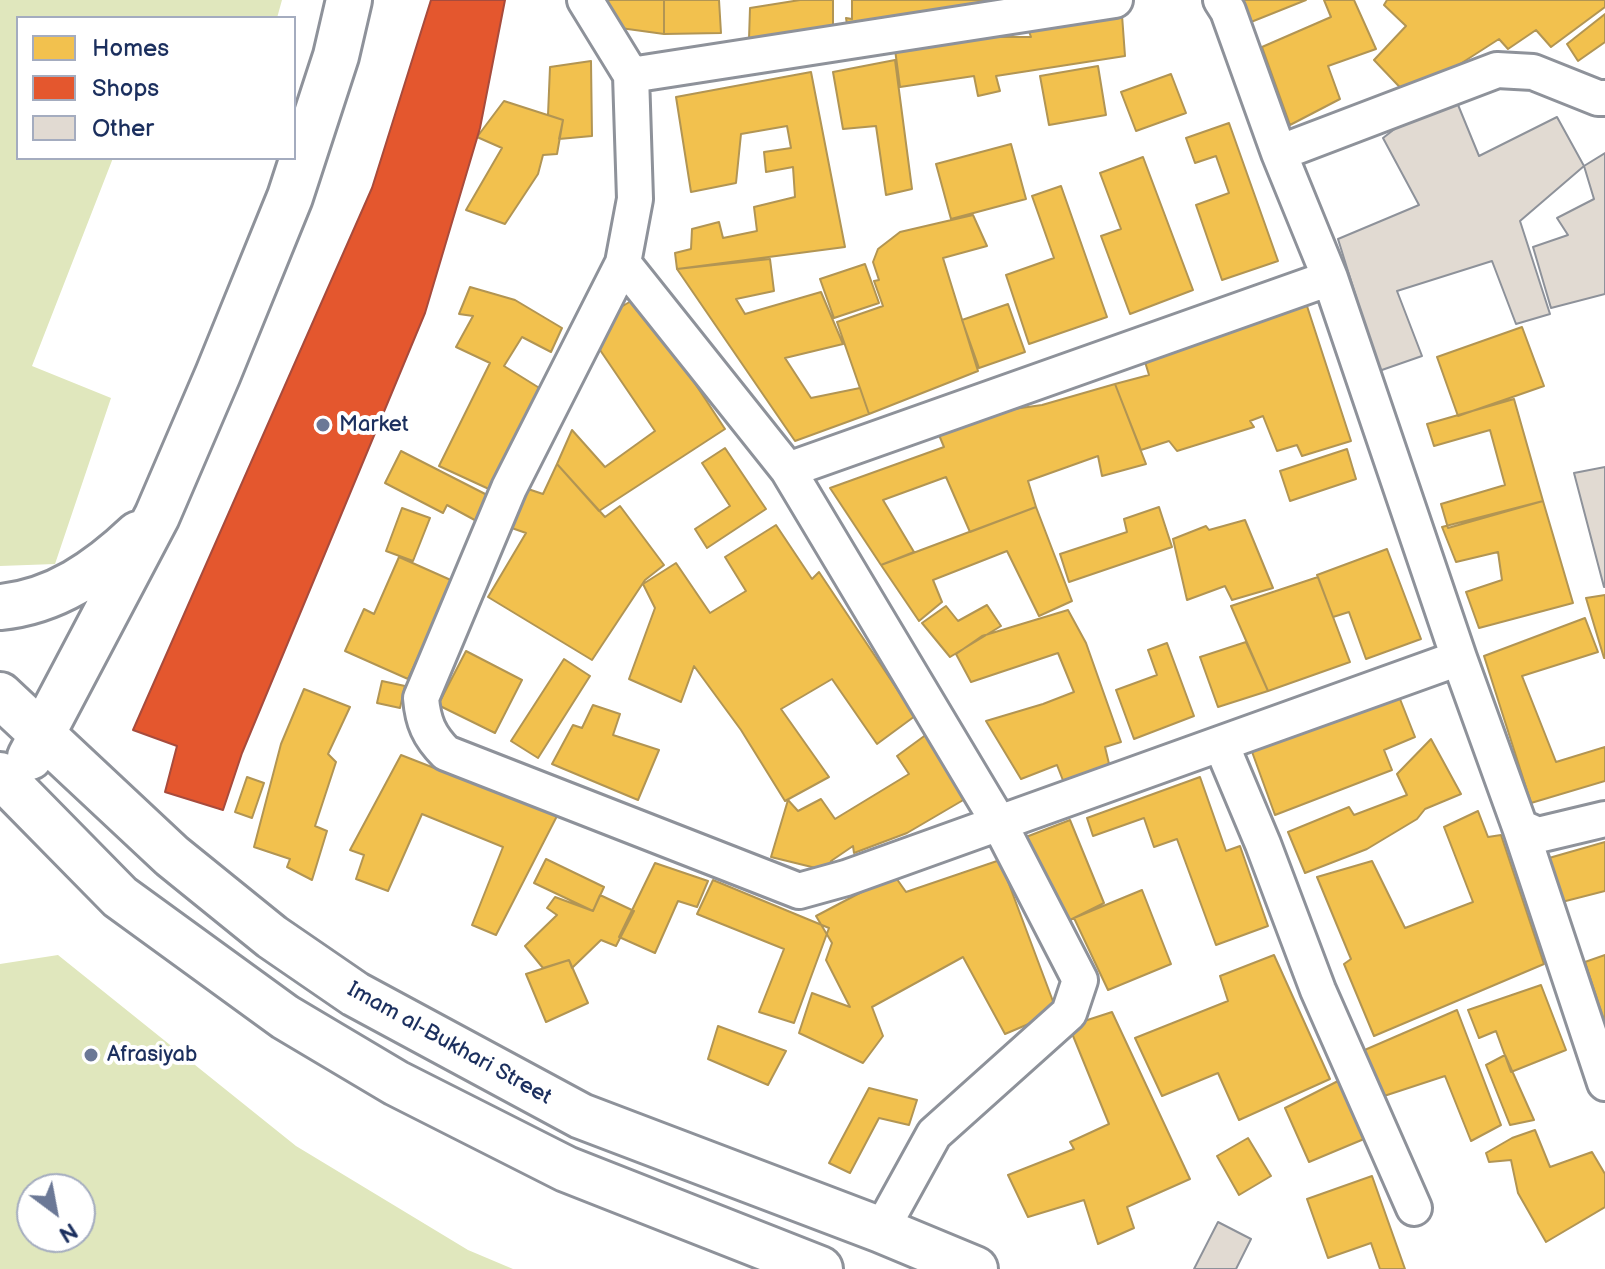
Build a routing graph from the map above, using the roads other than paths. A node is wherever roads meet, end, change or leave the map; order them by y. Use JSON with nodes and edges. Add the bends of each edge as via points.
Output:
{"nodes":[{"id":1,"x":337,"y":0,"type":"edge"},
{"id":2,"x":349,"y":0,"type":"edge"},
{"id":3,"x":585,"y":0,"type":"edge"},
{"id":4,"x":1115,"y":0,"type":"edge"},
{"id":5,"x":1221,"y":0,"type":"edge"},
{"id":6,"x":336,"y":56,"type":"junction"},
{"id":7,"x":631,"y":75,"type":"junction"},
{"id":8,"x":1605,"y":98,"type":"edge"},
{"id":9,"x":1279,"y":153,"type":"junction"},
{"id":10,"x":623,"y":263,"type":"junction"},
{"id":11,"x":1330,"y":278,"type":"junction"},
{"id":12,"x":788,"y":470,"type":"junction"},
{"id":13,"x":157,"y":516,"type":"junction"},
{"id":14,"x":0,"y":607,"type":"edge"},
{"id":15,"x":1459,"y":658,"type":"junction"},
{"id":16,"x":0,"y":695,"type":"edge"},
{"id":17,"x":42,"y":733,"type":"junction"},
{"id":18,"x":1221,"y":744,"type":"junction"},
{"id":19,"x":5,"y":790,"type":"edge"},
{"id":20,"x":1605,"y":819,"type":"edge"},
{"id":21,"x":999,"y":823,"type":"junction"},
{"id":22,"x":1520,"y":827,"type":"junction"},
{"id":23,"x":1605,"y":1083,"type":"edge"},
{"id":24,"x":1414,"y":1208,"type":"dead end"},
{"id":25,"x":881,"y":1230,"type":"junction"},
{"id":26,"x":820,"y":1269,"type":"edge"},
{"id":27,"x":975,"y":1269,"type":"edge"}],
"edges":[{"from":1,"to":6,"type":"main road"},
{"from":2,"to":6,"type":"main road"},
{"from":3,"to":7,"type":"street"},
{"from":4,"to":7,"type":"street"},
{"from":5,"to":9,"type":"street"},
{"from":6,"to":13,"type":"main road","via":[[290,197]]},
{"from":7,"to":10,"type":"street","via":[[635,199]]},
{"from":8,"to":9,"type":"street","via":[[1533,72],[1497,70]]},
{"from":9,"to":11,"type":"street"},
{"from":10,"to":12,"type":"street"},
{"from":10,"to":21,"type":"street","via":[[509,488],[421,698],[423,723],[434,741],[446,753],[799,891]]},
{"from":11,"to":12,"type":"street"},
{"from":11,"to":15,"type":"street"},
{"from":12,"to":21,"type":"street"},
{"from":13,"to":14,"type":"main road","via":[[109,562],[78,582],[20,605]]},
{"from":13,"to":17,"type":"main road"},
{"from":15,"to":18,"type":"street"},
{"from":15,"to":22,"type":"street"},
{"from":16,"to":17,"type":"main road","name":"Imam al-Bukhari Street"},
{"from":17,"to":19,"type":"main road"},
{"from":17,"to":25,"type":"main road","name":"Imam al-Bukhari Street","via":[[183,865],[272,937],[355,994],[581,1116]]},
{"from":18,"to":21,"type":"street"},
{"from":18,"to":24,"type":"street","via":[[1318,990]]},
{"from":19,"to":26,"type":"main road","via":[[120,897],[297,1025],[396,1083],[566,1169]]},
{"from":20,"to":22,"type":"street","via":[[1538,835]]},
{"from":21,"to":25,"type":"street","via":[[1080,980],[1069,1013],[934,1134]]},
{"from":22,"to":23,"type":"street"},
{"from":25,"to":27,"type":"main road","name":"Imam al-Bukhari Street"}]}
